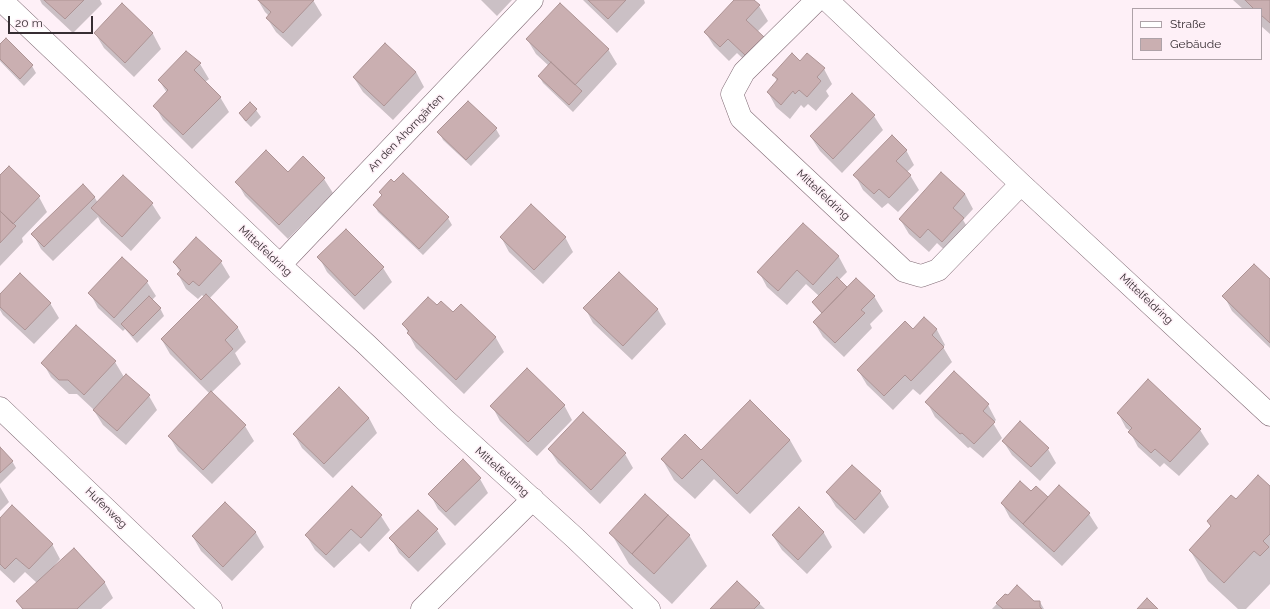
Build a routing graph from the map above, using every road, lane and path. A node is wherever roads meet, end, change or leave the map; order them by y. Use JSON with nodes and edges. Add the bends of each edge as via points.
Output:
{"nodes":[{"id":1,"x":2,"y":0,"type":"edge"},
{"id":2,"x":532,"y":0,"type":"edge"},
{"id":3,"x":817,"y":0,"type":"edge"},
{"id":4,"x":827,"y":0,"type":"edge"},
{"id":5,"x":1021,"y":184,"type":"junction"},
{"id":6,"x":280,"y":265,"type":"junction"},
{"id":7,"x":0,"y":408,"type":"edge"},
{"id":8,"x":1270,"y":415,"type":"edge"},
{"id":9,"x":533,"y":499,"type":"junction"},
{"id":10,"x":211,"y":609,"type":"edge"},
{"id":11,"x":422,"y":609,"type":"edge"},
{"id":12,"x":649,"y":609,"type":"edge"}],
"edges":[{"from":1,"to":6,"type":"street","name":"Mittelfeldring"},
{"from":2,"to":6,"type":"street","name":"An den Ahorngärten"},
{"from":3,"to":5,"type":"street","name":"Mittelfeldring","via":[[744,72],[732,94],[741,118],[904,271],[921,276],[938,270]]},
{"from":4,"to":5,"type":"street","name":"Mittelfeldring"},
{"from":5,"to":8,"type":"street","name":"Mittelfeldring"},
{"from":6,"to":9,"type":"street","name":"Mittelfeldring"},
{"from":7,"to":10,"type":"street","name":"Hufenweg"},
{"from":9,"to":11,"type":"street","name":"Mittelfeldring"},
{"from":9,"to":12,"type":"street","name":"Mittelfeldring"}]}
